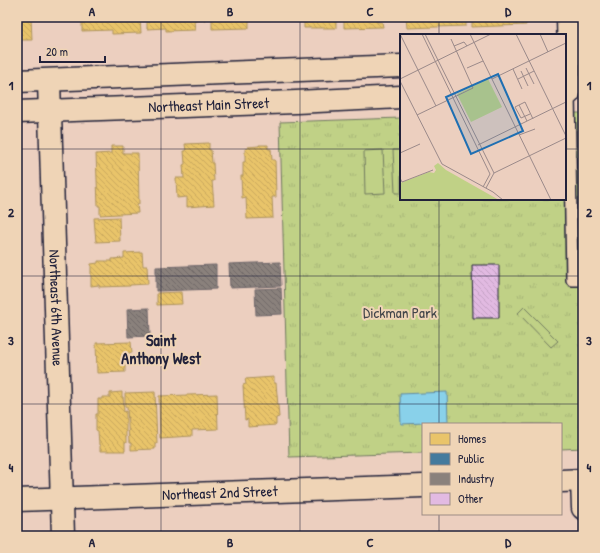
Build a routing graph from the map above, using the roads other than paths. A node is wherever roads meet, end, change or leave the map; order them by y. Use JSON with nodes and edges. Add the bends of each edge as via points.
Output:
{"nodes":[{"id":1,"x":568,"y":17,"type":"edge"},
{"id":2,"x":572,"y":59,"type":"edge"},
{"id":3,"x":400,"y":66,"type":"edge"},
{"id":4,"x":48,"y":80,"type":"junction"},
{"id":5,"x":17,"y":81,"type":"edge"},
{"id":6,"x":572,"y":93,"type":"edge"},
{"id":7,"x":400,"y":97,"type":"edge"},
{"id":8,"x":49,"y":111,"type":"junction"},
{"id":9,"x":17,"y":112,"type":"edge"},
{"id":10,"x":583,"y":280,"type":"edge"},
{"id":11,"x":583,"y":480,"type":"edge"},
{"id":12,"x":562,"y":481,"type":"edge"},
{"id":13,"x":422,"y":486,"type":"edge"},
{"id":14,"x":62,"y":498,"type":"junction"},
{"id":15,"x":17,"y":500,"type":"edge"},
{"id":16,"x":583,"y":508,"type":"edge"},
{"id":17,"x":63,"y":536,"type":"edge"}],
"edges":[{"from":1,"to":2,"type":"street"},
{"from":2,"to":6,"type":"street"},
{"from":3,"to":4,"type":"street","name":"Northeast Main Street"},
{"from":4,"to":5,"type":"street","name":"Northeast Main Street"},
{"from":4,"to":8,"type":"street","name":"Northeast 6th Avenue"},
{"from":6,"to":10,"type":"lane","via":[[572,280]]},
{"from":7,"to":8,"type":"street","name":"Northeast Main Street"},
{"from":8,"to":9,"type":"street","name":"Northeast Main Street"},
{"from":8,"to":14,"type":"street","name":"Northeast 6th Avenue"},
{"from":11,"to":12,"type":"street"},
{"from":11,"to":16,"type":"street"},
{"from":13,"to":14,"type":"street","name":"Northeast 2nd Street"},
{"from":14,"to":15,"type":"street","name":"Northeast 2nd Street"},
{"from":14,"to":17,"type":"street","name":"Northeast 6th Avenue"}]}
